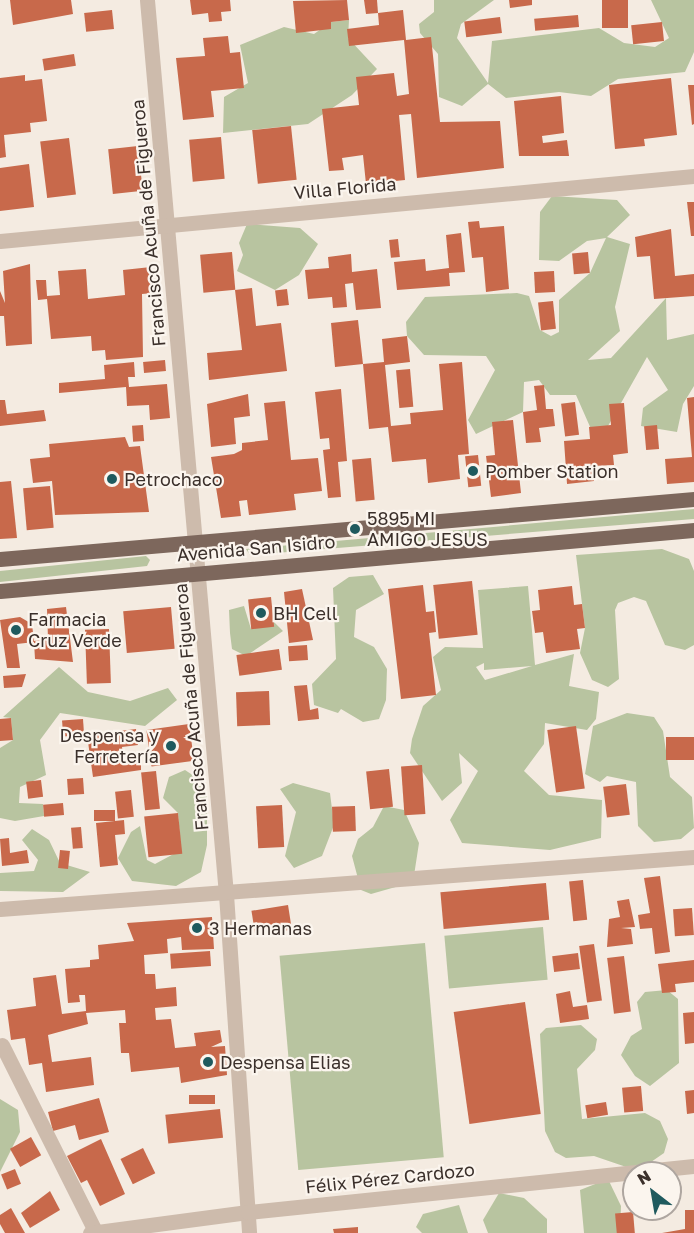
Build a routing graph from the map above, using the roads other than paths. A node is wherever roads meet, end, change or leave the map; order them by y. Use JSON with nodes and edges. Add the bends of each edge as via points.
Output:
{"nodes":[{"id":1,"x":147,"y":0,"type":"edge"},
{"id":2,"x":694,"y":176,"type":"edge"},
{"id":3,"x":168,"y":224,"type":"junction"},
{"id":4,"x":0,"y":241,"type":"edge"},
{"id":5,"x":694,"y":499,"type":"edge"},
{"id":6,"x":694,"y":530,"type":"edge"},
{"id":7,"x":196,"y":540,"type":"junction"},
{"id":8,"x":0,"y":559,"type":"edge"},
{"id":9,"x":199,"y":572,"type":"junction"},
{"id":10,"x":0,"y":591,"type":"edge"},
{"id":11,"x":694,"y":857,"type":"edge"},
{"id":12,"x":226,"y":894,"type":"junction"},
{"id":13,"x":0,"y":909,"type":"edge"},
{"id":14,"x":2,"y":1045,"type":"dead end"},
{"id":15,"x":694,"y":1166,"type":"edge"},
{"id":16,"x":248,"y":1212,"type":"junction"},
{"id":17,"x":93,"y":1232,"type":"edge"},
{"id":18,"x":249,"y":1233,"type":"edge"}],
"edges":[{"from":1,"to":3,"type":"street","name":"Francisco Acuña de Figueroa"},
{"from":2,"to":3,"type":"street","name":"Villa Florida"},
{"from":3,"to":4,"type":"street","name":"Villa Florida"},
{"from":3,"to":7,"type":"street","name":"Francisco Acuña de Figueroa"},
{"from":5,"to":7,"type":"main road","name":"Avenida San Isidro"},
{"from":6,"to":9,"type":"main road","name":"Avenida San Isidro"},
{"from":7,"to":8,"type":"main road","name":"Avenida San Isidro"},
{"from":7,"to":9,"type":"street","name":"Francisco Acuña de Figueroa"},
{"from":9,"to":10,"type":"main road","name":"Avenida San Isidro"},
{"from":9,"to":12,"type":"street","name":"Francisco Acuña de Figueroa"},
{"from":11,"to":12,"type":"street"},
{"from":12,"to":13,"type":"street"},
{"from":12,"to":16,"type":"street","name":"Francisco Acuña de Figueroa"},
{"from":14,"to":17,"type":"street"},
{"from":15,"to":16,"type":"street","name":"Félix Pérez Cardozo"},
{"from":16,"to":17,"type":"street","name":"Félix Pérez Cardozo"},
{"from":16,"to":18,"type":"street","name":"Francisco Acuña de Figueroa"}]}
